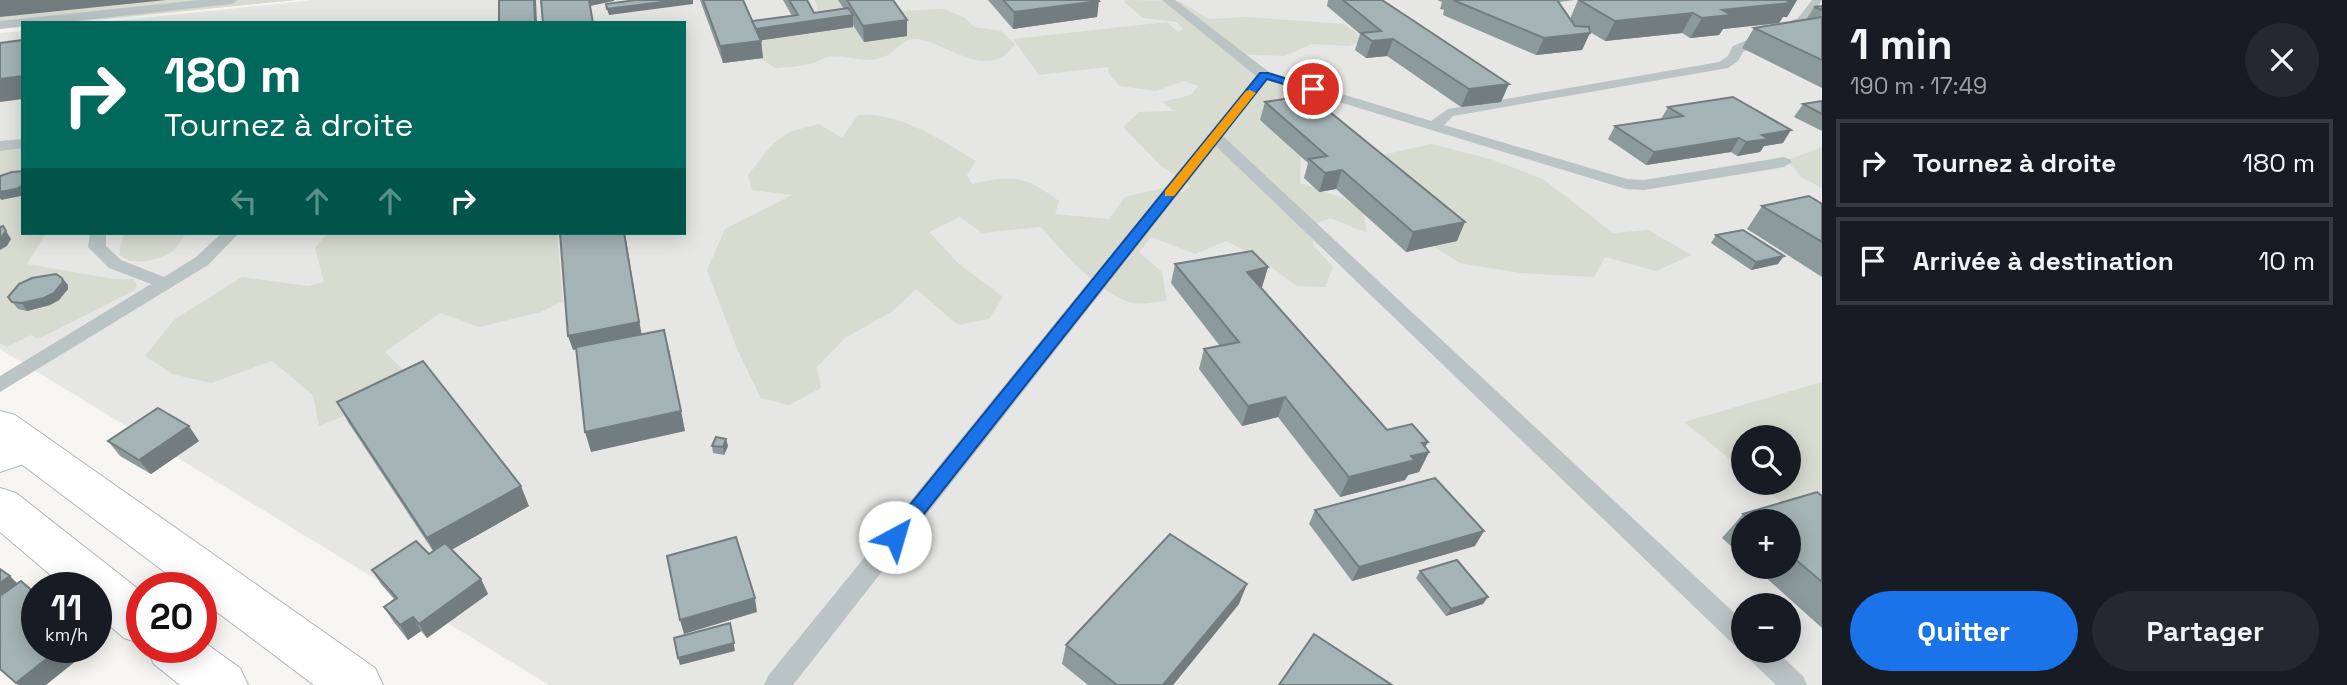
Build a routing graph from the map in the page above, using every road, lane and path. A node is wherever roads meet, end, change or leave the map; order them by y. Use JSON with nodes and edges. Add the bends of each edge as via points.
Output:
{"nodes":[{"id":1,"x":232,"y":0,"type":"edge"},
{"id":2,"x":1168,"y":0,"type":"edge"},
{"id":3,"x":1818,"y":0,"type":"edge"},
{"id":4,"x":37,"y":21,"type":"edge"},
{"id":5,"x":21,"y":23,"type":"edge"},
{"id":6,"x":0,"y":25,"type":"edge"},
{"id":7,"x":1264,"y":75,"type":"junction"},
{"id":8,"x":1434,"y":126,"type":"junction"},
{"id":9,"x":1214,"y":137,"type":"junction"},
{"id":10,"x":21,"y":143,"type":"edge"},
{"id":11,"x":0,"y":146,"type":"edge"},
{"id":12,"x":1784,"y":162,"type":"dead end"},
{"id":13,"x":98,"y":235,"type":"edge"},
{"id":14,"x":229,"y":235,"type":"edge"},
{"id":15,"x":164,"y":283,"type":"junction"},
{"id":16,"x":0,"y":385,"type":"edge"},
{"id":17,"x":10,"y":443,"type":"edge"},
{"id":18,"x":0,"y":506,"type":"edge"},
{"id":19,"x":126,"y":609,"type":"edge"},
{"id":20,"x":1731,"y":626,"type":"edge"},
{"id":21,"x":192,"y":663,"type":"edge"},
{"id":22,"x":1771,"y":663,"type":"edge"},
{"id":23,"x":221,"y":685,"type":"edge"},
{"id":24,"x":356,"y":685,"type":"edge"},
{"id":25,"x":777,"y":685,"type":"edge"},
{"id":26,"x":1794,"y":685,"type":"edge"}],
"edges":[{"from":1,"to":4,"type":"lane"},
{"from":2,"to":7,"type":"lane"},
{"from":3,"to":8,"type":"lane","via":[[1802,21],[1738,49],[1723,65],[1448,113]]},
{"from":5,"to":6,"type":"lane"},
{"from":7,"to":8,"type":"lane"},
{"from":7,"to":9,"type":"lane"},
{"from":8,"to":12,"type":"lane","via":[[1626,184]]},
{"from":9,"to":20,"type":"lane"},
{"from":9,"to":25,"type":"lane"},
{"from":10,"to":11,"type":"lane"},
{"from":13,"to":15,"type":"lane","via":[[97,247],[115,264]]},
{"from":14,"to":15,"type":"lane","via":[[202,261]]},
{"from":15,"to":16,"type":"lane"},
{"from":17,"to":24,"type":"main road"},
{"from":18,"to":19,"type":"main road"},
{"from":21,"to":23,"type":"main road"},
{"from":22,"to":26,"type":"lane"}]}
